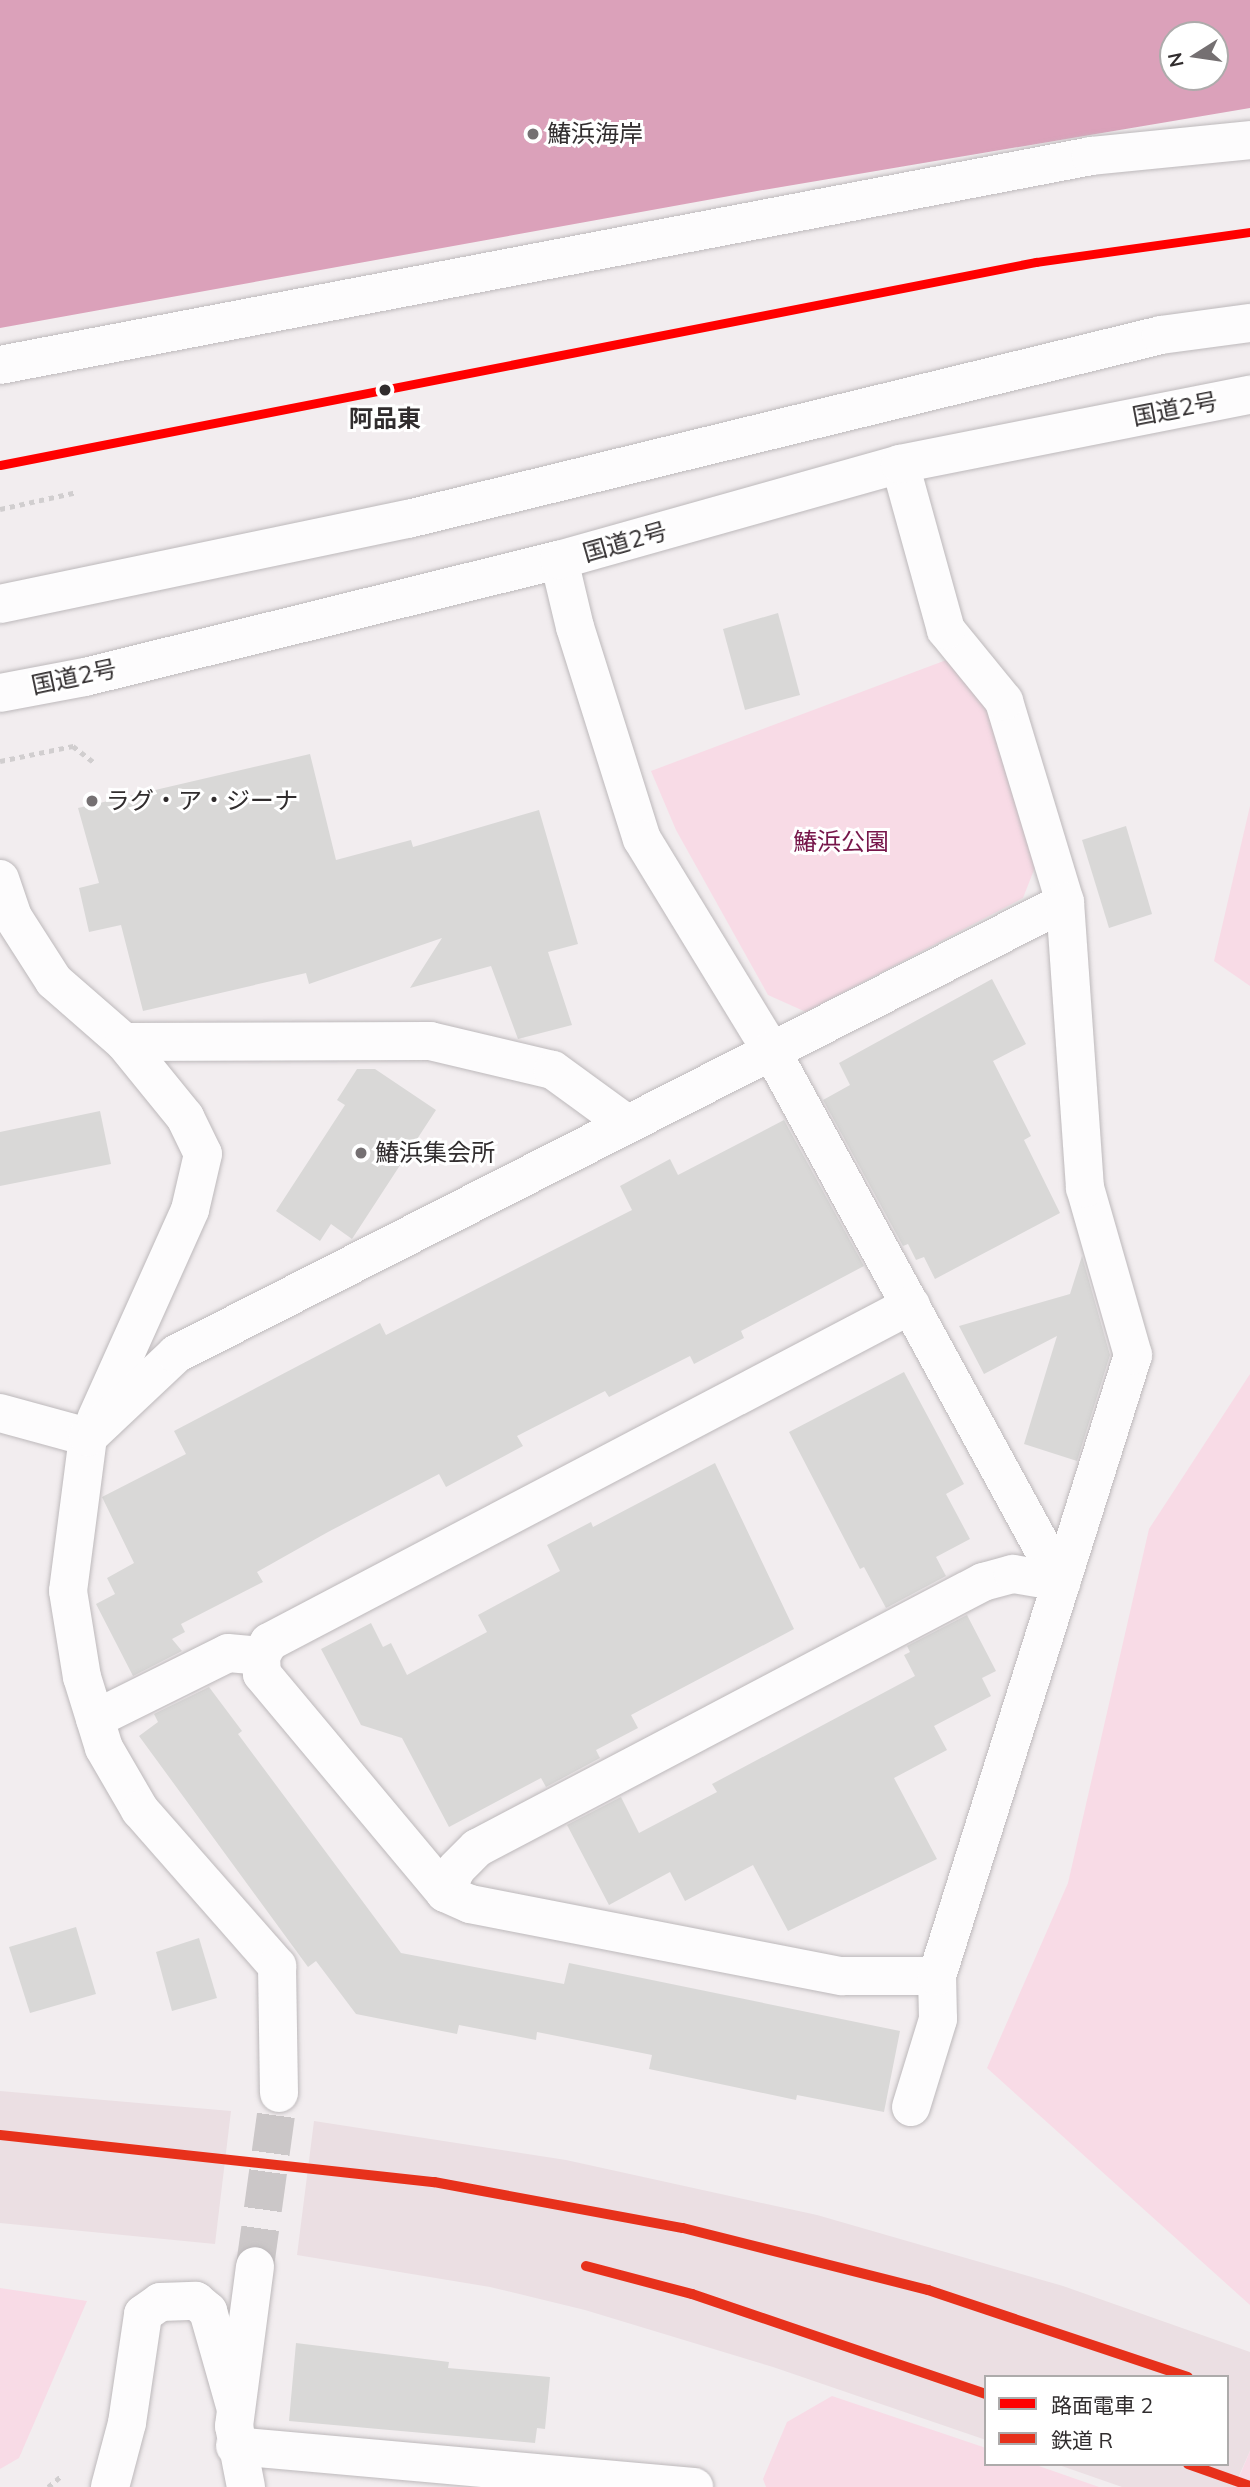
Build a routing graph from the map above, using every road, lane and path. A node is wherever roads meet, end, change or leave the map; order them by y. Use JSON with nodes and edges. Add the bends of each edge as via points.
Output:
{"nodes":[{"id":1,"x":1250,"y":140,"type":"edge"},
{"id":2,"x":1250,"y":323,"type":"edge"},
{"id":3,"x":0,"y":365,"type":"edge"},
{"id":4,"x":1250,"y":395,"type":"edge"},
{"id":5,"x":900,"y":464,"type":"junction"},
{"id":6,"x":77,"y":492,"type":"dead end"},
{"id":7,"x":0,"y":509,"type":"edge"},
{"id":8,"x":559,"y":560,"type":"junction"},
{"id":9,"x":0,"y":604,"type":"edge"},
{"id":10,"x":0,"y":693,"type":"edge"},
{"id":11,"x":0,"y":761,"type":"edge"},
{"id":12,"x":96,"y":764,"type":"dead end"},
{"id":13,"x":0,"y":879,"type":"edge"},
{"id":14,"x":1065,"y":902,"type":"junction"},
{"id":15,"x":124,"y":1042,"type":"junction"},
{"id":16,"x":771,"y":1050,"type":"junction"},
{"id":17,"x":627,"y":1124,"type":"junction"},
{"id":18,"x":911,"y":1305,"type":"junction"},
{"id":19,"x":0,"y":1413,"type":"edge"},
{"id":20,"x":89,"y":1437,"type":"junction"},
{"id":21,"x":1061,"y":1582,"type":"junction"},
{"id":22,"x":261,"y":1656,"type":"junction"},
{"id":23,"x":95,"y":1719,"type":"junction"},
{"id":24,"x":445,"y":1893,"type":"junction"},
{"id":25,"x":937,"y":1976,"type":"junction"},
{"id":26,"x":279,"y":2093,"type":"tunnel mouth"},
{"id":27,"x":911,"y":2107,"type":"dead end"},
{"id":28,"x":255,"y":2266,"type":"tunnel mouth"},
{"id":29,"x":235,"y":2406,"type":"junction"},
{"id":30,"x":235,"y":2446,"type":"junction"},
{"id":31,"x":110,"y":2487,"type":"edge"},
{"id":32,"x":246,"y":2487,"type":"edge"},
{"id":33,"x":694,"y":2487,"type":"edge"}],
"edges":[{"from":1,"to":3,"type":"main road","via":[[1091,156]]},
{"from":2,"to":9,"type":"main road","via":[[1161,335],[408,519]]},
{"from":4,"to":5,"type":"main road","name":"国道2号"},
{"from":5,"to":8,"type":"main road","name":"国道2号"},
{"from":5,"to":14,"type":"main road","via":[[946,630],[1004,701]]},
{"from":6,"to":7,"type":"path"},
{"from":8,"to":10,"type":"main road","name":"国道2号","via":[[85,677]]},
{"from":8,"to":16,"type":"main road","via":[[575,627],[642,839]]},
{"from":11,"to":12,"type":"path","via":[[73,746]]},
{"from":13,"to":15,"type":"main road","via":[[13,917],[54,981]]},
{"from":14,"to":16,"type":"main road"},
{"from":14,"to":21,"type":"main road","via":[[1085,1188],[1133,1355]]},
{"from":15,"to":17,"type":"main road","via":[[430,1041],[553,1070]]},
{"from":15,"to":20,"type":"main road","via":[[185,1117],[203,1154],[190,1210]]},
{"from":16,"to":17,"type":"main road"},
{"from":16,"to":18,"type":"main road"},
{"from":17,"to":20,"type":"main road","via":[[176,1354]]},
{"from":18,"to":21,"type":"main road"},
{"from":18,"to":22,"type":"main road","via":[[268,1642]]},
{"from":19,"to":20,"type":"main road"},
{"from":20,"to":23,"type":"main road","via":[[68,1591],[82,1677]]},
{"from":21,"to":24,"type":"main road","via":[[1013,1574],[983,1582],[477,1848],[456,1869]]},
{"from":21,"to":25,"type":"main road"},
{"from":22,"to":23,"type":"main road","via":[[228,1653]]},
{"from":22,"to":24,"type":"main road","via":[[262,1674]]},
{"from":23,"to":26,"type":"main road","via":[[104,1748],[140,1810],[278,1966]]},
{"from":24,"to":25,"type":"main road","via":[[470,1904],[842,1976]]},
{"from":25,"to":27,"type":"main road","via":[[938,2019]]},
{"from":28,"to":29,"type":"main road"},
{"from":29,"to":30,"type":"main road"},
{"from":29,"to":31,"type":"main road","via":[[208,2311],[196,2301],[160,2302],[143,2314],[127,2423]]},
{"from":30,"to":32,"type":"main road"},
{"from":30,"to":33,"type":"main road"}]}
